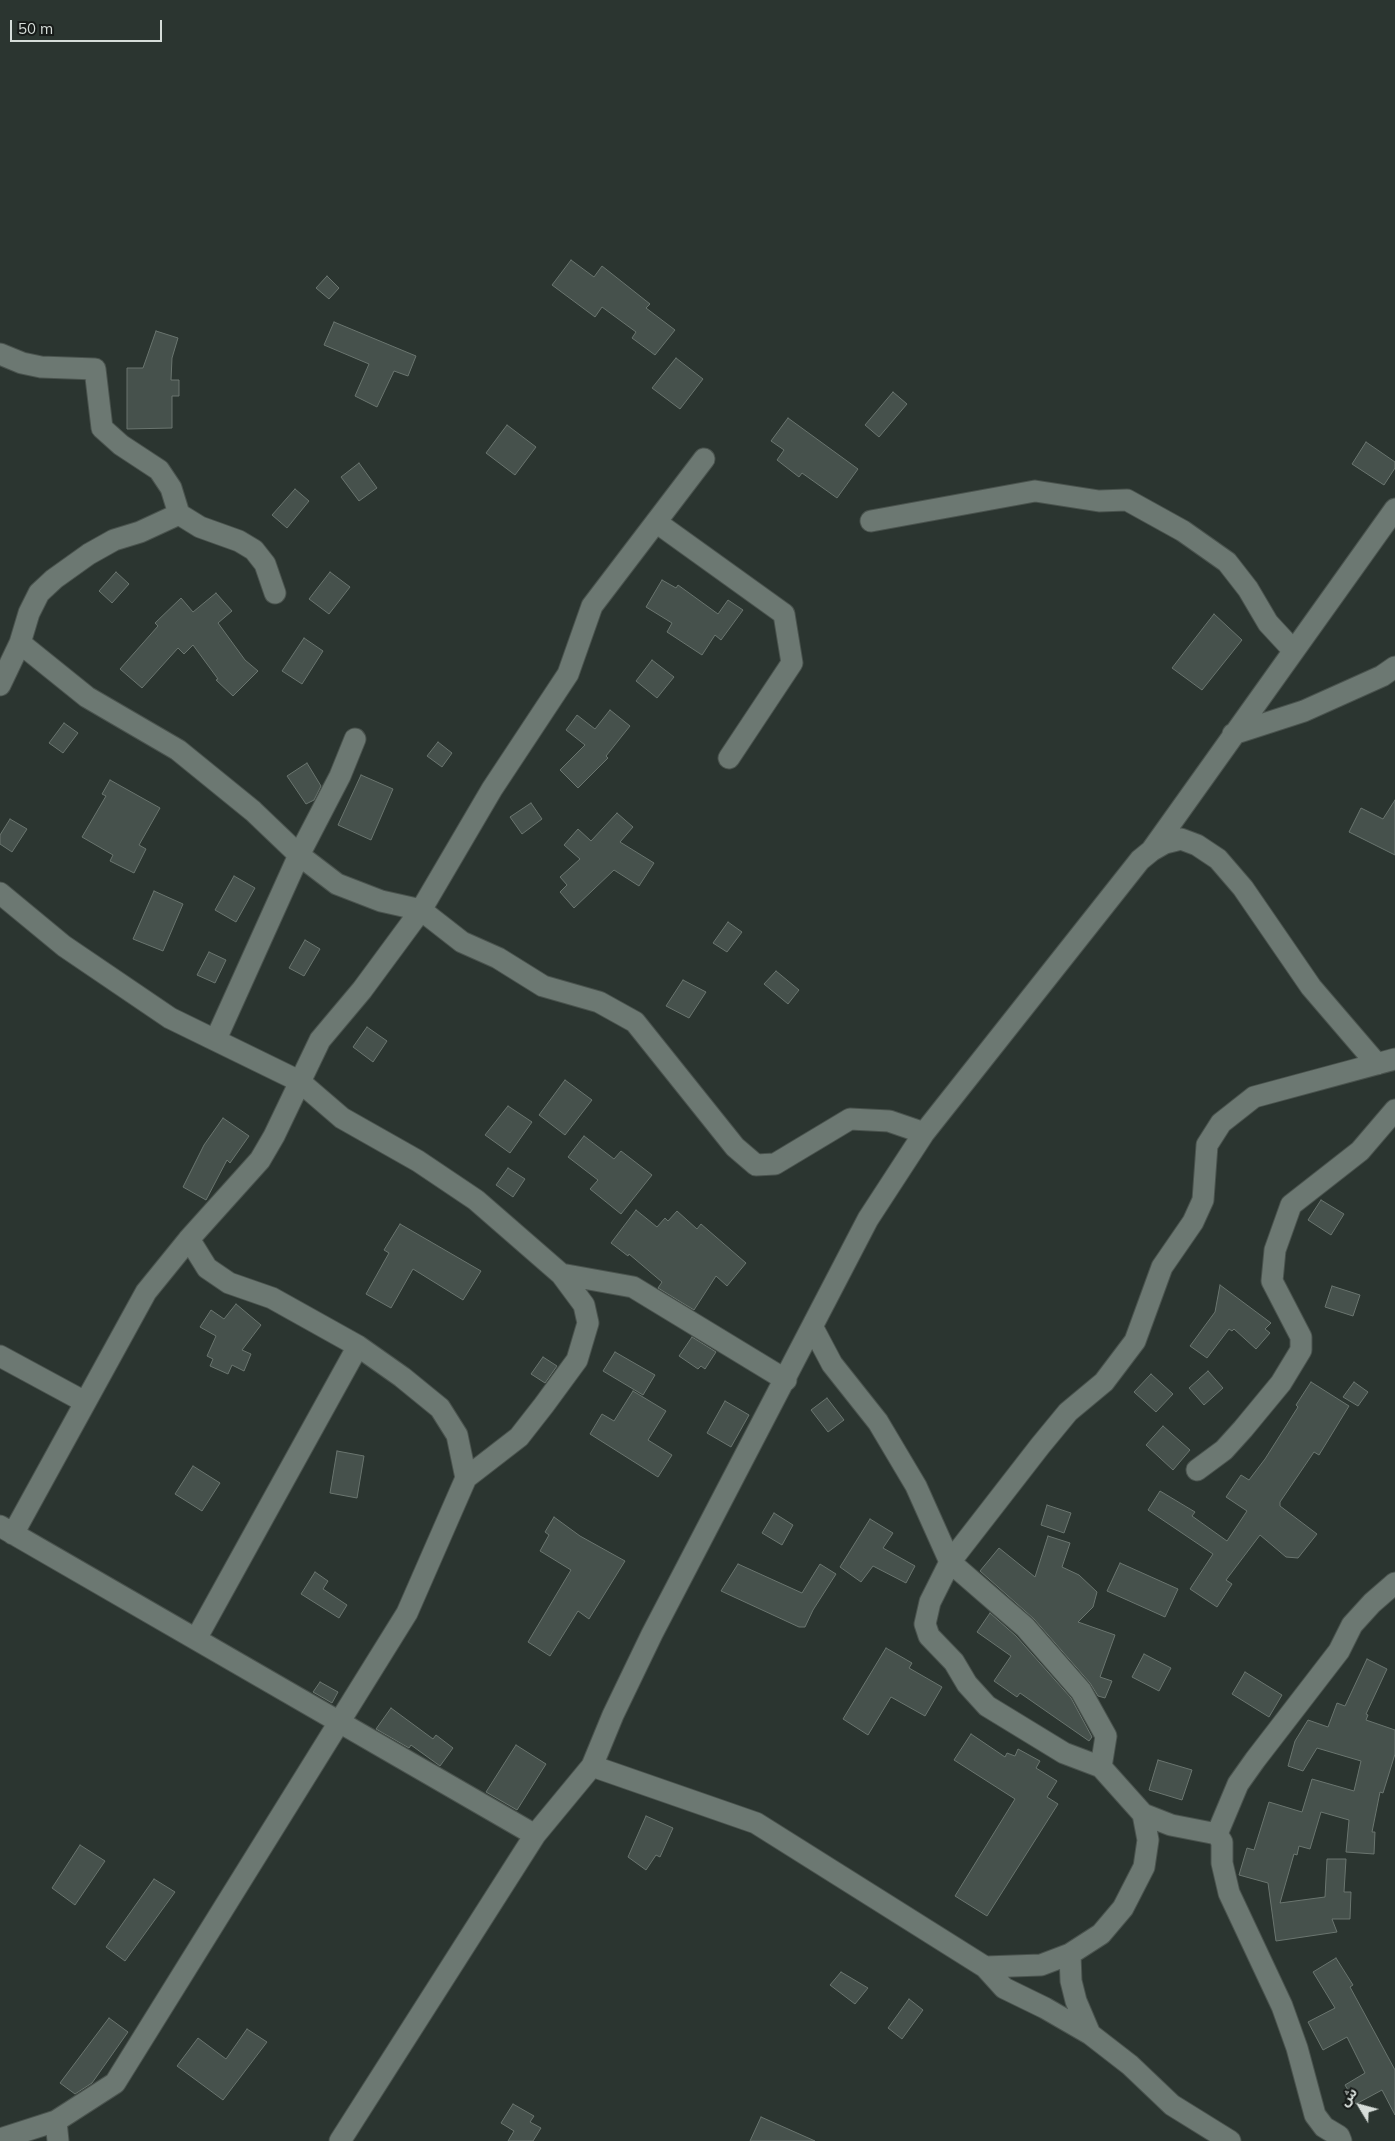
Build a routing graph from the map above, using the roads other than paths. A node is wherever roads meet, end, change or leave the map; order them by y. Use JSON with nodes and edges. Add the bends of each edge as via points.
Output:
{"nodes":[{"id":1,"x":0,"y":354,"type":"edge"},
{"id":2,"x":704,"y":459,"type":"dead end"},
{"id":3,"x":1395,"y":510,"type":"edge"},
{"id":4,"x":179,"y":514,"type":"junction"},
{"id":5,"x":871,"y":521,"type":"dead end"},
{"id":6,"x":656,"y":522,"type":"junction"},
{"id":7,"x":275,"y":593,"type":"dead end"},
{"id":8,"x":20,"y":643,"type":"junction"},
{"id":9,"x":1293,"y":650,"type":"junction"},
{"id":10,"x":1395,"y":667,"type":"edge"},
{"id":11,"x":0,"y":685,"type":"edge"},
{"id":12,"x":1233,"y":734,"type":"junction"},
{"id":13,"x":355,"y":739,"type":"dead end"},
{"id":14,"x":729,"y":758,"type":"dead end"},
{"id":15,"x":1151,"y":851,"type":"junction"},
{"id":16,"x":299,"y":856,"type":"junction"},
{"id":17,"x":0,"y":893,"type":"edge"},
{"id":18,"x":421,"y":910,"type":"junction"},
{"id":19,"x":216,"y":1039,"type":"junction"},
{"id":20,"x":1386,"y":1061,"type":"edge"},
{"id":21,"x":299,"y":1081,"type":"junction"},
{"id":22,"x":1395,"y":1110,"type":"edge"},
{"id":23,"x":924,"y":1133,"type":"junction"},
{"id":24,"x":188,"y":1239,"type":"junction"},
{"id":25,"x":561,"y":1274,"type":"junction"},
{"id":26,"x":813,"y":1328,"type":"junction"},
{"id":27,"x":358,"y":1346,"type":"junction"},
{"id":28,"x":0,"y":1356,"type":"edge"},
{"id":29,"x":786,"y":1380,"type":"junction"},
{"id":30,"x":85,"y":1402,"type":"junction"},
{"id":31,"x":1196,"y":1470,"type":"dead end"},
{"id":32,"x":466,"y":1478,"type":"junction"},
{"id":33,"x":6,"y":1530,"type":"edge"},
{"id":34,"x":950,"y":1562,"type":"junction"},
{"id":35,"x":1395,"y":1583,"type":"edge"},
{"id":36,"x":196,"y":1639,"type":"junction"},
{"id":37,"x":340,"y":1722,"type":"junction"},
{"id":38,"x":592,"y":1766,"type":"junction"},
{"id":39,"x":1101,"y":1767,"type":"junction"},
{"id":40,"x":1143,"y":1814,"type":"junction"},
{"id":41,"x":1217,"y":1834,"type":"junction"},
{"id":42,"x":535,"y":1835,"type":"junction"},
{"id":43,"x":1070,"y":1954,"type":"junction"},
{"id":44,"x":985,"y":1968,"type":"junction"},
{"id":45,"x":1090,"y":2034,"type":"junction"},
{"id":46,"x":57,"y":2131,"type":"edge"},
{"id":47,"x":0,"y":2139,"type":"edge"},
{"id":48,"x":340,"y":2141,"type":"edge"},
{"id":49,"x":1230,"y":2141,"type":"edge"},
{"id":50,"x":1341,"y":2141,"type":"edge"}],
"edges":[{"from":1,"to":4,"type":"street","via":[[42,367],[95,369],[102,428],[126,449],[159,470],[171,488]]},
{"from":2,"to":6,"type":"street"},
{"from":3,"to":9,"type":"street"},
{"from":4,"to":7,"type":"street","via":[[200,527],[254,550],[265,564]]},
{"from":4,"to":8,"type":"street","via":[[114,540],[54,579],[39,593]]},
{"from":5,"to":9,"type":"street","via":[[1035,491],[1099,501],[1127,500],[1183,531],[1227,562],[1268,623]]},
{"from":6,"to":14,"type":"street","via":[[784,614],[792,663]]},
{"from":6,"to":18,"type":"street","via":[[592,606],[568,674],[492,789]]},
{"from":8,"to":11,"type":"street"},
{"from":8,"to":16,"type":"street","via":[[87,697],[178,750],[253,811]]},
{"from":9,"to":12,"type":"street"},
{"from":10,"to":12,"type":"street","via":[[1304,711]]},
{"from":12,"to":15,"type":"street"},
{"from":13,"to":16,"type":"street"},
{"from":15,"to":20,"type":"street","via":[[1181,839],[1218,859],[1243,888],[1311,987]]},
{"from":15,"to":23,"type":"street","via":[[1140,860]]},
{"from":16,"to":18,"type":"street","via":[[337,884],[381,901]]},
{"from":16,"to":19,"type":"street"},
{"from":17,"to":19,"type":"street","via":[[64,946],[170,1018]]},
{"from":18,"to":21,"type":"street","via":[[320,1040]]},
{"from":18,"to":23,"type":"street","via":[[462,942],[498,958],[543,986],[599,1002],[635,1022],[735,1147],[756,1165],[775,1164],[850,1119],[889,1121]]},
{"from":19,"to":21,"type":"street"},
{"from":20,"to":34,"type":"street","via":[[1254,1097],[1221,1122],[1207,1145],[1203,1200],[1193,1222],[1162,1267],[1135,1341],[1104,1382],[1068,1412]]},
{"from":21,"to":24,"type":"street","via":[[260,1160]]},
{"from":21,"to":25,"type":"street","via":[[342,1118],[418,1160],[476,1200]]},
{"from":22,"to":31,"type":"street","via":[[1360,1150],[1291,1205],[1275,1250],[1272,1281],[1300,1337],[1301,1350],[1281,1383],[1243,1429],[1224,1450]]},
{"from":23,"to":26,"type":"street","via":[[868,1219]]},
{"from":24,"to":27,"type":"street","via":[[206,1268],[230,1283],[272,1298]]},
{"from":24,"to":30,"type":"street","via":[[146,1292]]},
{"from":25,"to":29,"type":"street","via":[[633,1287]]},
{"from":25,"to":32,"type":"street","via":[[584,1306],[588,1322],[577,1360],[519,1437]]},
{"from":26,"to":29,"type":"street"},
{"from":26,"to":34,"type":"street","via":[[832,1364],[878,1422],[916,1486]]},
{"from":27,"to":32,"type":"street","via":[[440,1408],[457,1435]]},
{"from":27,"to":36,"type":"street"},
{"from":28,"to":30,"type":"street"},
{"from":29,"to":38,"type":"street","via":[[652,1634]]},
{"from":30,"to":33,"type":"street"},
{"from":32,"to":37,"type":"street","via":[[407,1614]]},
{"from":33,"to":36,"type":"street"},
{"from":34,"to":39,"type":"street","via":[[1025,1627],[1081,1692],[1106,1736]]},
{"from":34,"to":39,"type":"street","via":[[930,1602],[925,1624],[929,1636],[954,1662],[967,1684],[987,1706],[1064,1753]]},
{"from":35,"to":41,"type":"street","via":[[1352,1626],[1322,1674],[1255,1760],[1238,1784]]},
{"from":36,"to":37,"type":"street"},
{"from":37,"to":42,"type":"street"},
{"from":37,"to":46,"type":"street","via":[[115,2083]]},
{"from":38,"to":42,"type":"street"},
{"from":38,"to":44,"type":"street","via":[[756,1823]]},
{"from":39,"to":40,"type":"street"},
{"from":40,"to":41,"type":"street","via":[[1171,1825]]},
{"from":40,"to":43,"type":"street","via":[[1148,1840],[1144,1867],[1123,1908],[1101,1934]]},
{"from":41,"to":50,"type":"street","via":[[1222,1842],[1222,1863],[1229,1893],[1282,2006],[1315,2115]]},
{"from":42,"to":48,"type":"street"},
{"from":43,"to":44,"type":"street","via":[[1041,1965]]},
{"from":43,"to":45,"type":"street","via":[[1076,2001]]},
{"from":44,"to":45,"type":"street","via":[[1004,1988]]},
{"from":45,"to":49,"type":"street","via":[[1172,2105]]},
{"from":46,"to":47,"type":"street"}]}
